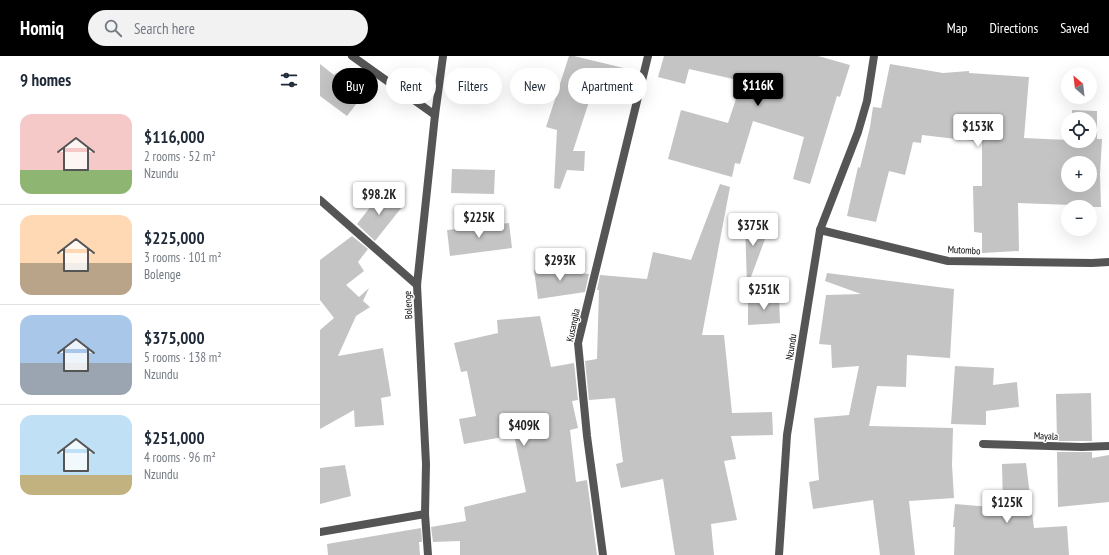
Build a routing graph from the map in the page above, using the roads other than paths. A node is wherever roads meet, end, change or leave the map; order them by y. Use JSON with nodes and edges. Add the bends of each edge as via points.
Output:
{"nodes":[{"id":1,"x":352,"y":56,"type":"edge"},
{"id":2,"x":443,"y":56,"type":"edge"},
{"id":3,"x":648,"y":56,"type":"edge"},
{"id":4,"x":874,"y":56,"type":"edge"},
{"id":5,"x":434,"y":115,"type":"junction"},
{"id":6,"x":320,"y":200,"type":"edge"},
{"id":7,"x":820,"y":230,"type":"junction"},
{"id":8,"x":1109,"y":262,"type":"edge"},
{"id":9,"x":417,"y":285,"type":"junction"},
{"id":10,"x":983,"y":444,"type":"dead end"},
{"id":11,"x":1109,"y":446,"type":"edge"},
{"id":12,"x":425,"y":514,"type":"junction"},
{"id":13,"x":320,"y":532,"type":"edge"},
{"id":14,"x":428,"y":555,"type":"edge"},
{"id":15,"x":603,"y":555,"type":"edge"},
{"id":16,"x":779,"y":555,"type":"edge"}],
"edges":[{"from":1,"to":5,"type":"street"},
{"from":2,"to":5,"type":"street","name":"Bolenge"},
{"from":3,"to":15,"type":"street","name":"Kusangila","via":[[578,343]]},
{"from":4,"to":7,"type":"street","name":"Nzundu","via":[[867,101],[858,132]]},
{"from":5,"to":9,"type":"street","name":"Bolenge"},
{"from":6,"to":9,"type":"street"},
{"from":7,"to":8,"type":"street","name":"Mutombo","via":[[948,261],[1092,264]]},
{"from":7,"to":16,"type":"street","name":"Nzundu","via":[[787,436]]},
{"from":9,"to":12,"type":"street","name":"Bolenge","via":[[426,464]]},
{"from":10,"to":11,"type":"street","name":"Mayala"},
{"from":12,"to":13,"type":"street"},
{"from":12,"to":14,"type":"street","name":"Bolenge"}]}
